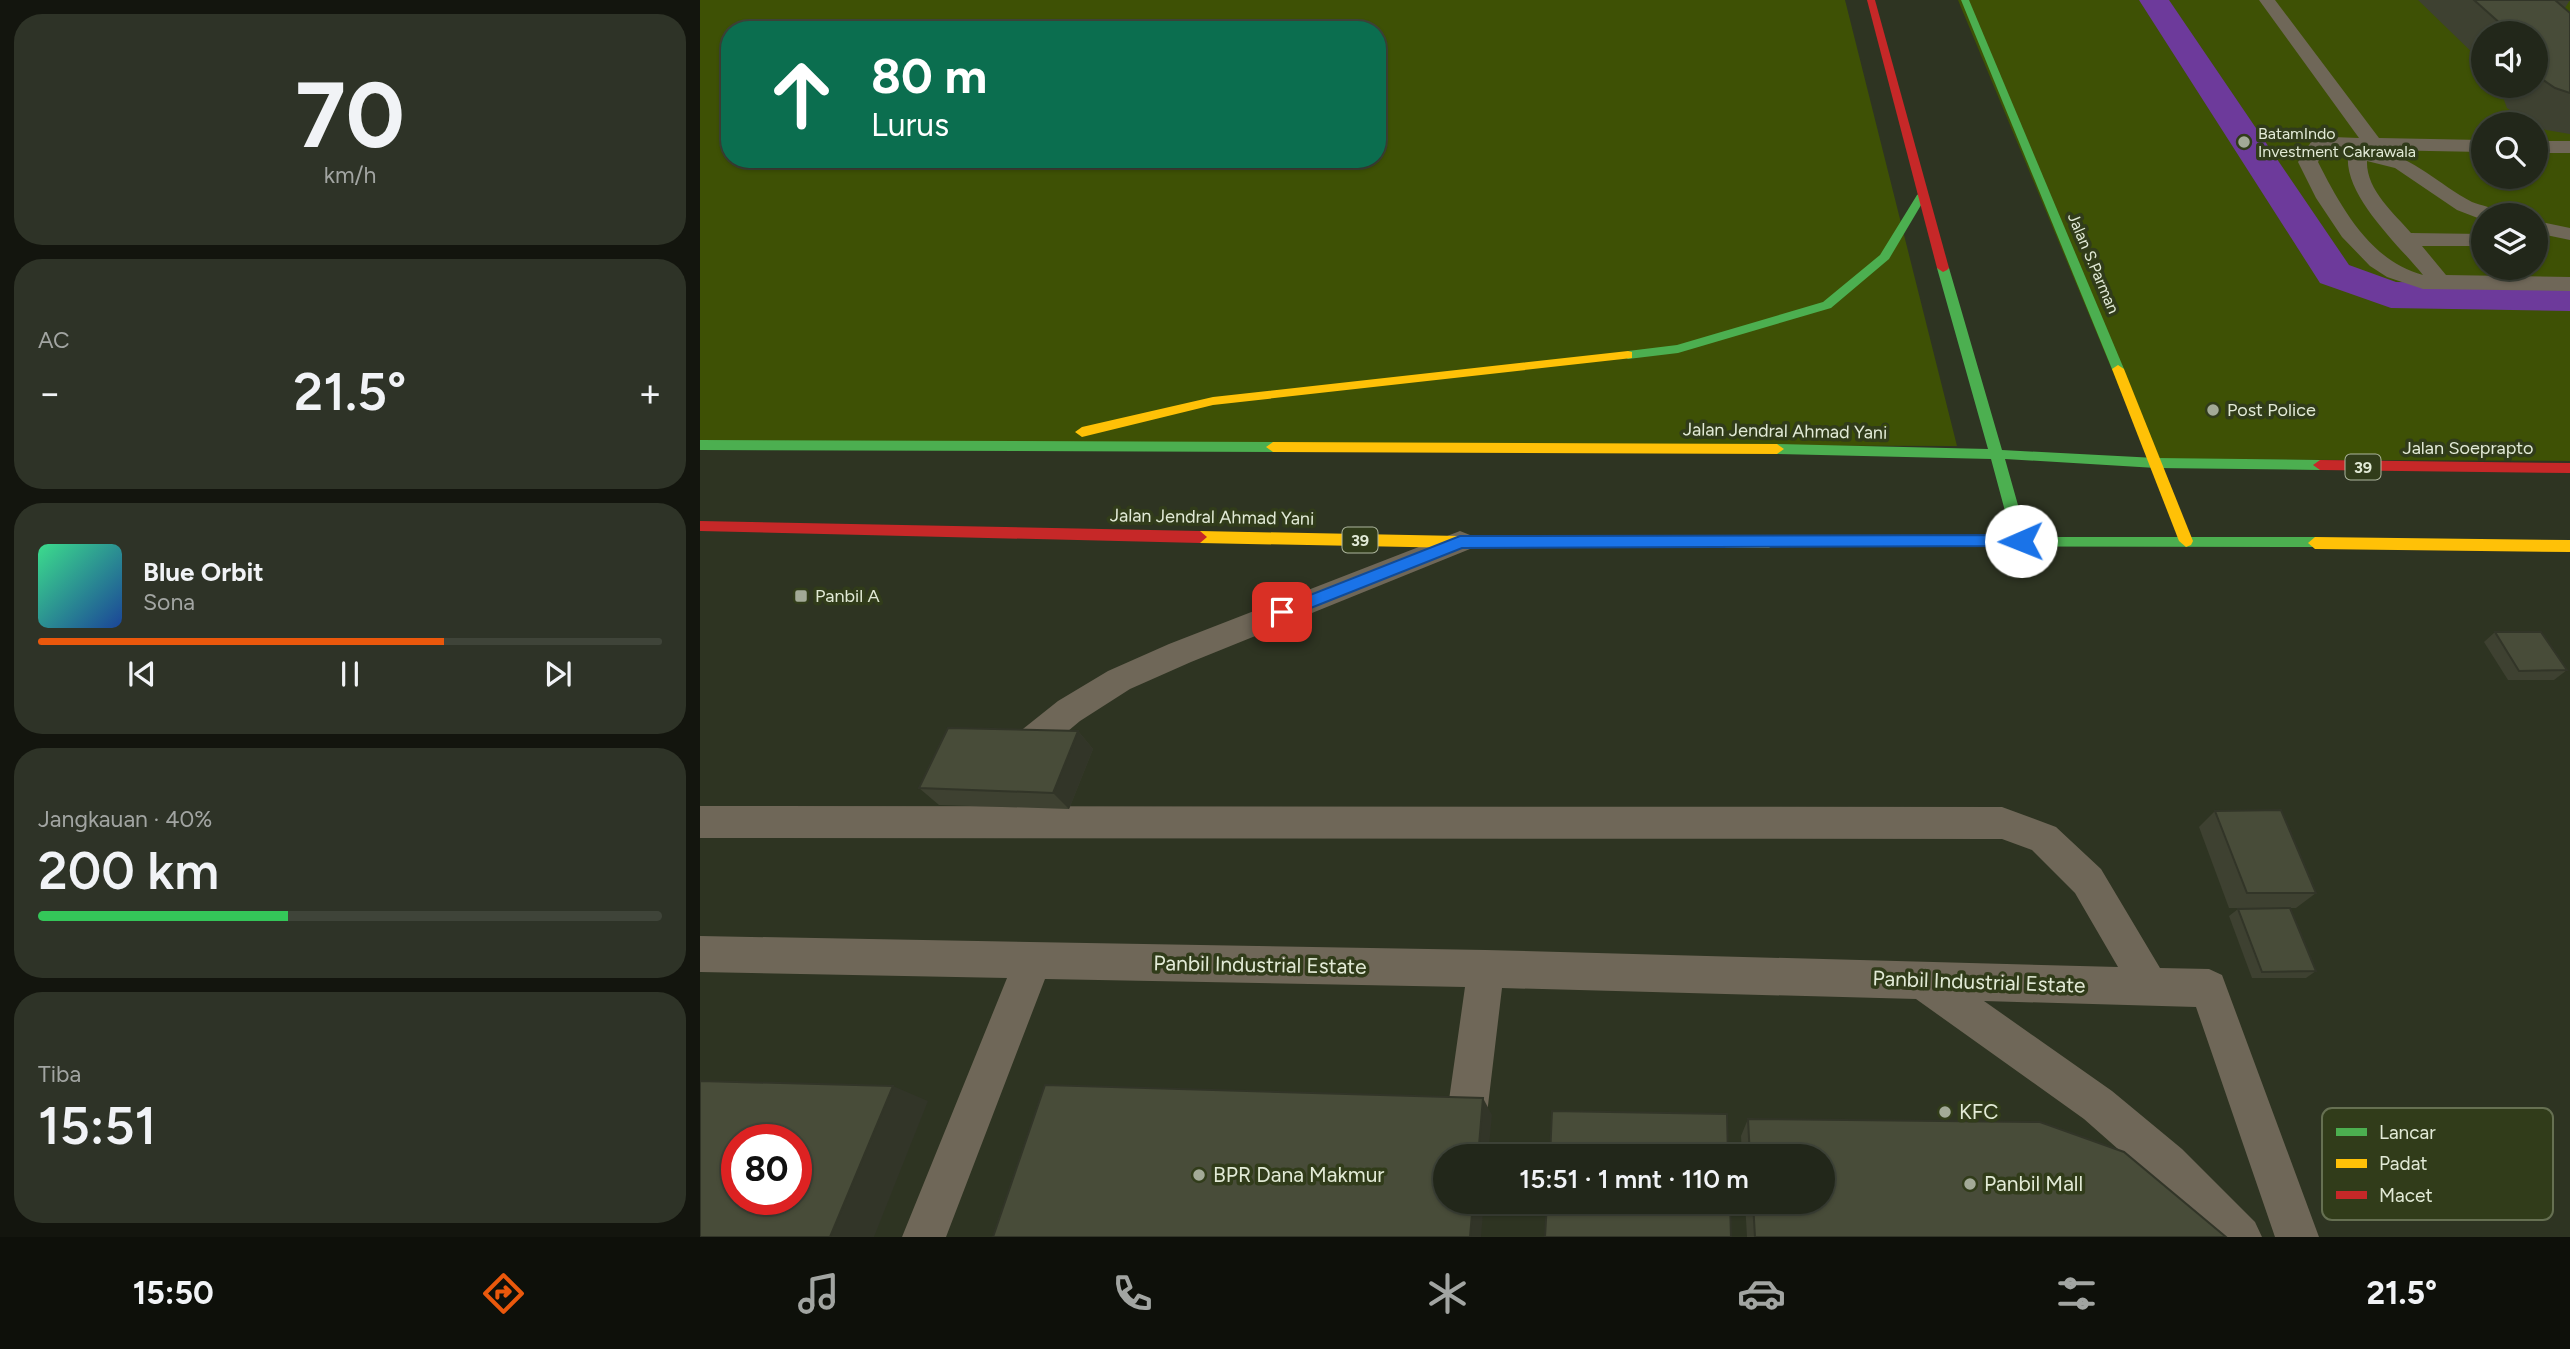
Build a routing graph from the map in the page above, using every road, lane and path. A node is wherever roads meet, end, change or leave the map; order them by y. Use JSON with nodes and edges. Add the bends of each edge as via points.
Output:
{"nodes":[{"id":1,"x":1871,"y":0,"type":"edge"},
{"id":2,"x":1965,"y":0,"type":"edge"},
{"id":3,"x":2267,"y":0,"type":"edge"},
{"id":4,"x":2372,"y":142,"type":"junction"},
{"id":5,"x":2471,"y":146,"type":"edge"},
{"id":6,"x":2548,"y":147,"type":"edge"},
{"id":7,"x":2570,"y":147,"type":"edge"},
{"id":8,"x":1922,"y":195,"type":"junction"},
{"id":9,"x":2471,"y":208,"type":"edge"},
{"id":10,"x":2548,"y":229,"type":"edge"},
{"id":11,"x":2570,"y":234,"type":"edge"},
{"id":12,"x":2406,"y":239,"type":"junction"},
{"id":13,"x":2471,"y":240,"type":"edge"},
{"id":14,"x":2548,"y":241,"type":"edge"},
{"id":15,"x":2570,"y":242,"type":"edge"},
{"id":16,"x":2440,"y":282,"type":"junction"},
{"id":17,"x":2570,"y":284,"type":"edge"},
{"id":18,"x":700,"y":445,"type":"edge"},
{"id":19,"x":1022,"y":447,"type":"junction"},
{"id":20,"x":1995,"y":454,"type":"junction"},
{"id":21,"x":2156,"y":463,"type":"junction"},
{"id":22,"x":2570,"y":468,"type":"edge"},
{"id":23,"x":700,"y":526,"type":"edge"},
{"id":24,"x":2021,"y":541,"type":"junction"},
{"id":25,"x":2186,"y":541,"type":"junction"},
{"id":26,"x":1460,"y":542,"type":"junction"},
{"id":27,"x":2570,"y":546,"type":"edge"},
{"id":28,"x":1026,"y":747,"type":"edge"},
{"id":29,"x":700,"y":822,"type":"edge"},
{"id":30,"x":700,"y":954,"type":"edge"},
{"id":31,"x":1033,"y":961,"type":"junction"},
{"id":32,"x":1486,"y":969,"type":"junction"},
{"id":33,"x":1923,"y":981,"type":"junction"},
{"id":34,"x":2150,"y":987,"type":"junction"},
{"id":35,"x":1467,"y":1114,"type":"edge"},
{"id":36,"x":924,"y":1237,"type":"edge"},
{"id":37,"x":2240,"y":1237,"type":"edge"},
{"id":38,"x":2297,"y":1237,"type":"edge"}],
"edges":[{"from":1,"to":8,"type":"main road"},
{"from":2,"to":21,"type":"main road","name":"Jalan S.Parman"},
{"from":3,"to":4,"type":"lane"},
{"from":4,"to":5,"type":"lane"},
{"from":4,"to":16,"type":"lane","via":[[2318,146],[2308,162],[2348,229],[2376,261],[2414,281]]},
{"from":6,"to":7,"type":"lane"},
{"from":8,"to":19,"type":"main road","via":[[1885,257],[1827,305],[1678,349],[1213,401]]},
{"from":8,"to":20,"type":"main road"},
{"from":9,"to":12,"type":"lane","via":[[2398,161],[2358,155],[2356,164],[2364,188]]},
{"from":10,"to":11,"type":"lane"},
{"from":12,"to":13,"type":"lane"},
{"from":12,"to":16,"type":"lane"},
{"from":14,"to":15,"type":"lane"},
{"from":16,"to":17,"type":"lane"},
{"from":18,"to":19,"type":"main road","name":"Jalan Jendral Ahmad Yani","number":"39"},
{"from":19,"to":20,"type":"main road","name":"Jalan Jendral Ahmad Yani","number":"39","via":[[1809,449]]},
{"from":20,"to":21,"type":"main road","name":"Jalan Jendral Ahmad Yani","number":"39"},
{"from":20,"to":24,"type":"main road"},
{"from":21,"to":22,"type":"main road","name":"Jalan Soeprapto","number":"39"},
{"from":21,"to":25,"type":"main road","name":"Jalan S.Parman"},
{"from":23,"to":26,"type":"main road","name":"Jalan Jendral Ahmad Yani","number":"39"},
{"from":24,"to":25,"type":"main road","name":"Jalan Jendral Ahmad Yani","number":"39"},
{"from":24,"to":26,"type":"main road","name":"Jalan Jendral Ahmad Yani","number":"39"},
{"from":25,"to":27,"type":"main road","number":"39"},
{"from":26,"to":28,"type":"lane","via":[[1119,680],[1069,711]]},
{"from":29,"to":34,"type":"lane","via":[[993,815],[2002,823],[2044,838],[2088,881]]},
{"from":30,"to":31,"type":"lane","name":"Panbil Industrial Estate"},
{"from":31,"to":32,"type":"lane","name":"Panbil Industrial Estate"},
{"from":31,"to":36,"type":"lane"},
{"from":32,"to":33,"type":"lane","name":"Panbil Industrial Estate"},
{"from":32,"to":35,"type":"lane"},
{"from":33,"to":34,"type":"lane","name":"Panbil Industrial Estate"},
{"from":33,"to":37,"type":"lane","via":[[2098,1105],[2167,1164]]},
{"from":34,"to":38,"type":"lane","name":"Panbil Industrial Estate","via":[[2209,988]]}]}
